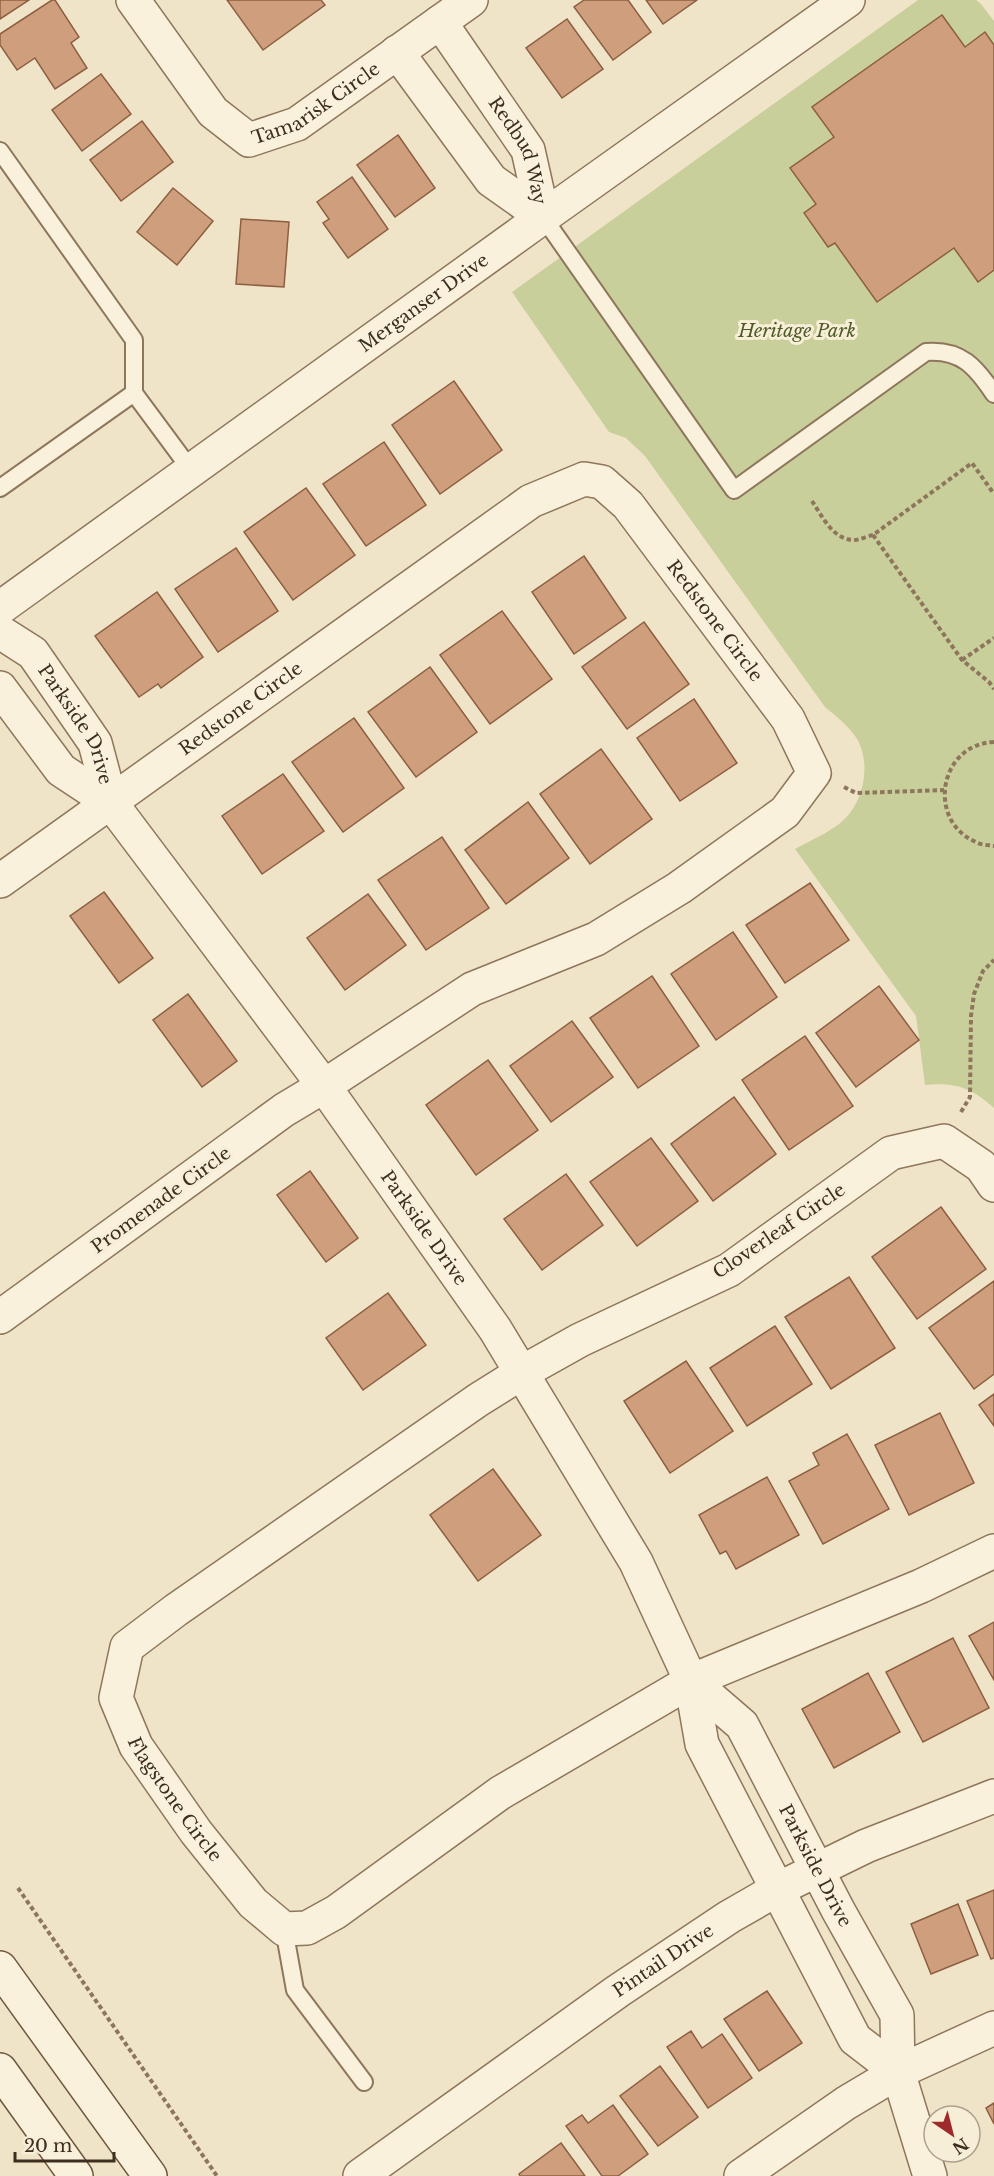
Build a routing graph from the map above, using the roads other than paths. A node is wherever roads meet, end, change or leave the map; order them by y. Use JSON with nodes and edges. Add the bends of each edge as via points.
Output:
{"nodes":[{"id":1,"x":133,"y":0,"type":"edge"},
{"id":2,"x":471,"y":0,"type":"edge"},
{"id":3,"x":849,"y":0,"type":"edge"},
{"id":4,"x":440,"y":22,"type":"junction"},
{"id":5,"x":397,"y":52,"type":"junction"},
{"id":6,"x":0,"y":151,"type":"edge"},
{"id":7,"x":543,"y":217,"type":"junction"},
{"id":8,"x":134,"y":393,"type":"junction"},
{"id":9,"x":994,"y":394,"type":"edge"},
{"id":10,"x":191,"y":470,"type":"junction"},
{"id":11,"x":0,"y":488,"type":"edge"},
{"id":12,"x":0,"y":608,"type":"edge"},
{"id":13,"x":0,"y":632,"type":"edge"},
{"id":14,"x":0,"y":688,"type":"edge"},
{"id":15,"x":111,"y":803,"type":"junction"},
{"id":16,"x":0,"y":881,"type":"edge"},
{"id":17,"x":324,"y":1086,"type":"junction"},
{"id":18,"x":994,"y":1185,"type":"edge"},
{"id":19,"x":0,"y":1317,"type":"edge"},
{"id":20,"x":521,"y":1373,"type":"junction"},
{"id":21,"x":994,"y":1551,"type":"edge"},
{"id":22,"x":691,"y":1681,"type":"junction"},
{"id":23,"x":994,"y":1796,"type":"edge"},
{"id":24,"x":817,"y":1870,"type":"junction"},
{"id":25,"x":776,"y":1890,"type":"junction"},
{"id":26,"x":284,"y":1929,"type":"junction"},
{"id":27,"x":0,"y":1968,"type":"edge"},
{"id":28,"x":994,"y":2028,"type":"edge"},
{"id":29,"x":0,"y":2070,"type":"edge"},
{"id":30,"x":898,"y":2072,"type":"junction"},
{"id":31,"x":364,"y":2082,"type":"dead end"},
{"id":32,"x":76,"y":2176,"type":"edge"},
{"id":33,"x":150,"y":2176,"type":"edge"},
{"id":34,"x":360,"y":2176,"type":"edge"},
{"id":35,"x":741,"y":2176,"type":"edge"},
{"id":36,"x":930,"y":2176,"type":"edge"}],
"edges":[{"from":1,"to":5,"type":"street","name":"Tamarisk Circle","via":[[213,112],[249,140],[297,123]]},
{"from":2,"to":4,"type":"street","name":"Tamarisk Circle"},
{"from":3,"to":7,"type":"street","name":"Merganser Drive"},
{"from":4,"to":5,"type":"street","name":"Tamarisk Circle"},
{"from":4,"to":7,"type":"street","name":"Redbud Way","via":[[528,150]]},
{"from":5,"to":7,"type":"street","name":"Redbud Way","via":[[491,180]]},
{"from":6,"to":8,"type":"lane","via":[[134,340]]},
{"from":7,"to":9,"type":"lane","via":[[734,490],[926,352],[942,351],[959,357],[979,372]]},
{"from":7,"to":10,"type":"street","name":"Merganser Drive"},
{"from":8,"to":10,"type":"lane"},
{"from":8,"to":11,"type":"lane"},
{"from":10,"to":12,"type":"street","name":"Merganser Drive"},
{"from":13,"to":15,"type":"street","name":"Parkside Drive","via":[[33,653],[95,743]]},
{"from":14,"to":15,"type":"street","name":"Parkside Drive","via":[[60,770]]},
{"from":15,"to":16,"type":"street"},
{"from":15,"to":17,"type":"street","name":"Parkside Drive"},
{"from":15,"to":17,"type":"street","name":"Redstone Circle","via":[[531,501],[584,479],[602,482],[628,505],[788,719],[814,773],[785,812],[679,888],[596,939],[472,988]]},
{"from":17,"to":19,"type":"street","name":"Promenade Circle","via":[[284,1110]]},
{"from":17,"to":20,"type":"street","name":"Parkside Drive","via":[[495,1329]]},
{"from":18,"to":20,"type":"street","name":"Cloverleaf Circle","via":[[981,1166],[944,1142],[891,1153],[729,1270],[580,1340]]},
{"from":20,"to":22,"type":"street","name":"Parkside Drive","via":[[636,1562]]},
{"from":20,"to":26,"type":"street","name":"Flagstone Circle","via":[[264,1548],[127,1647],[116,1698],[136,1746],[252,1903]]},
{"from":21,"to":22,"type":"street","via":[[921,1586]]},
{"from":22,"to":24,"type":"street","name":"Parkside Drive","via":[[742,1725]]},
{"from":22,"to":25,"type":"street","name":"Parkside Drive","via":[[702,1744]]},
{"from":22,"to":26,"type":"street","via":[[500,1793],[336,1912],[307,1928]]},
{"from":23,"to":24,"type":"street","name":"Pintail Drive","via":[[866,1846]]},
{"from":24,"to":25,"type":"street","name":"Pintail Drive"},
{"from":24,"to":30,"type":"street","name":"Parkside Drive","via":[[897,2015]]},
{"from":25,"to":30,"type":"street","name":"Parkside Drive","via":[[855,2039]]},
{"from":25,"to":34,"type":"street","name":"Pintail Drive","via":[[618,1991]]},
{"from":26,"to":31,"type":"lane","via":[[295,1990]]},
{"from":27,"to":33,"type":"street"},
{"from":28,"to":30,"type":"street"},
{"from":29,"to":32,"type":"street"},
{"from":30,"to":35,"type":"street"},
{"from":30,"to":36,"type":"street","name":"Parkside Drive"}]}
